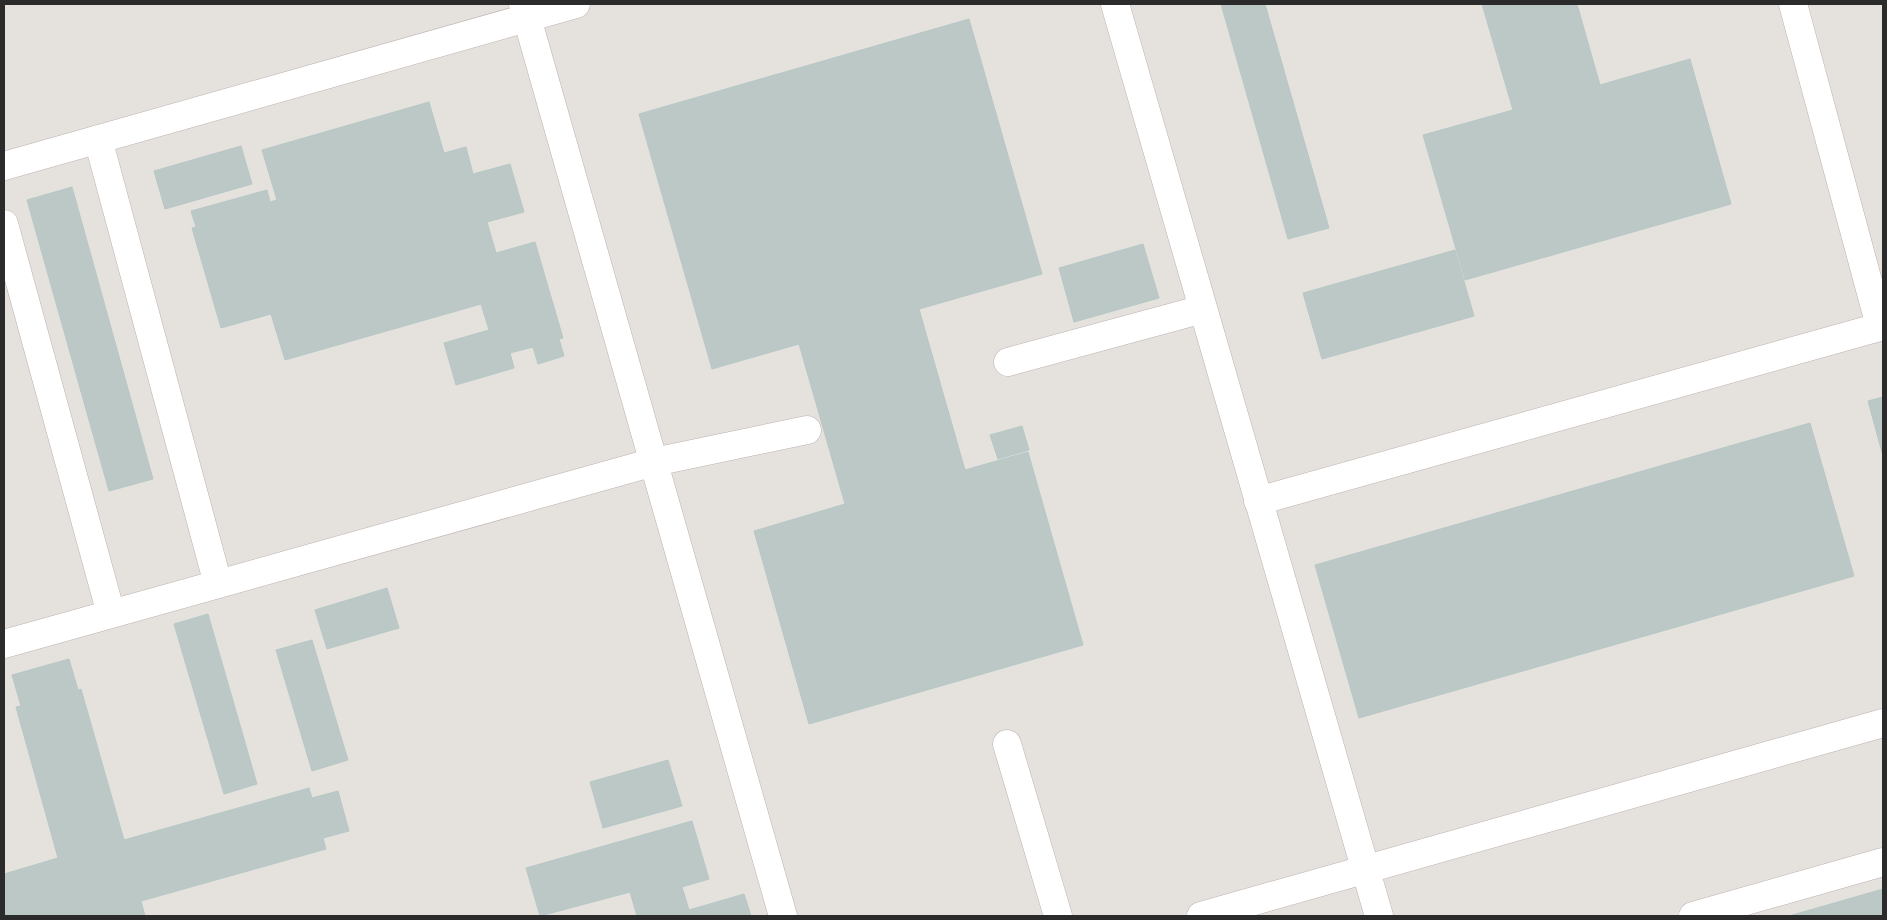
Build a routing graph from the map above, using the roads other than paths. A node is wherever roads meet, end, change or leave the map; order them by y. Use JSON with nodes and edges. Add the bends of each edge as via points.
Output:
{"nodes":[{"id":1,"x":576,"y":4,"type":"edge"},
{"id":2,"x":1115,"y":4,"type":"edge"},
{"id":3,"x":1793,"y":4,"type":"edge"},
{"id":4,"x":525,"y":10,"type":"edge"},
{"id":5,"x":98,"y":139,"type":"junction"},
{"id":6,"x":4,"y":166,"type":"edge"},
{"id":7,"x":4,"y":224,"type":"edge"},
{"id":8,"x":1203,"y":309,"type":"junction"},
{"id":9,"x":1882,"y":326,"type":"edge"},
{"id":10,"x":1008,"y":362,"type":"dead end"},
{"id":11,"x":808,"y":430,"type":"dead end"},
{"id":12,"x":654,"y":462,"type":"junction"},
{"id":13,"x":1258,"y":501,"type":"junction"},
{"id":14,"x":218,"y":584,"type":"junction"},
{"id":15,"x":111,"y":614,"type":"junction"},
{"id":16,"x":4,"y":644,"type":"edge"},
{"id":17,"x":1883,"y":723,"type":"edge"},
{"id":18,"x":1007,"y":744,"type":"dead end"},
{"id":19,"x":1883,"y":862,"type":"edge"},
{"id":20,"x":1365,"y":870,"type":"junction"},
{"id":21,"x":783,"y":916,"type":"edge"},
{"id":22,"x":1058,"y":916,"type":"edge"},
{"id":23,"x":1200,"y":916,"type":"edge"},
{"id":24,"x":1379,"y":916,"type":"edge"},
{"id":25,"x":1693,"y":916,"type":"edge"}],
"edges":[{"from":1,"to":4,"type":"lane"},
{"from":2,"to":8,"type":"lane"},
{"from":3,"to":9,"type":"lane"},
{"from":4,"to":5,"type":"lane"},
{"from":4,"to":12,"type":"lane"},
{"from":5,"to":6,"type":"lane"},
{"from":5,"to":14,"type":"lane"},
{"from":7,"to":15,"type":"lane"},
{"from":8,"to":10,"type":"lane"},
{"from":8,"to":13,"type":"lane"},
{"from":9,"to":13,"type":"lane"},
{"from":11,"to":12,"type":"lane"},
{"from":12,"to":14,"type":"lane"},
{"from":12,"to":21,"type":"lane"},
{"from":13,"to":20,"type":"lane"},
{"from":14,"to":15,"type":"lane"},
{"from":15,"to":16,"type":"lane"},
{"from":17,"to":20,"type":"lane"},
{"from":18,"to":22,"type":"lane"},
{"from":19,"to":25,"type":"lane"},
{"from":20,"to":23,"type":"lane"},
{"from":20,"to":24,"type":"lane"}]}
